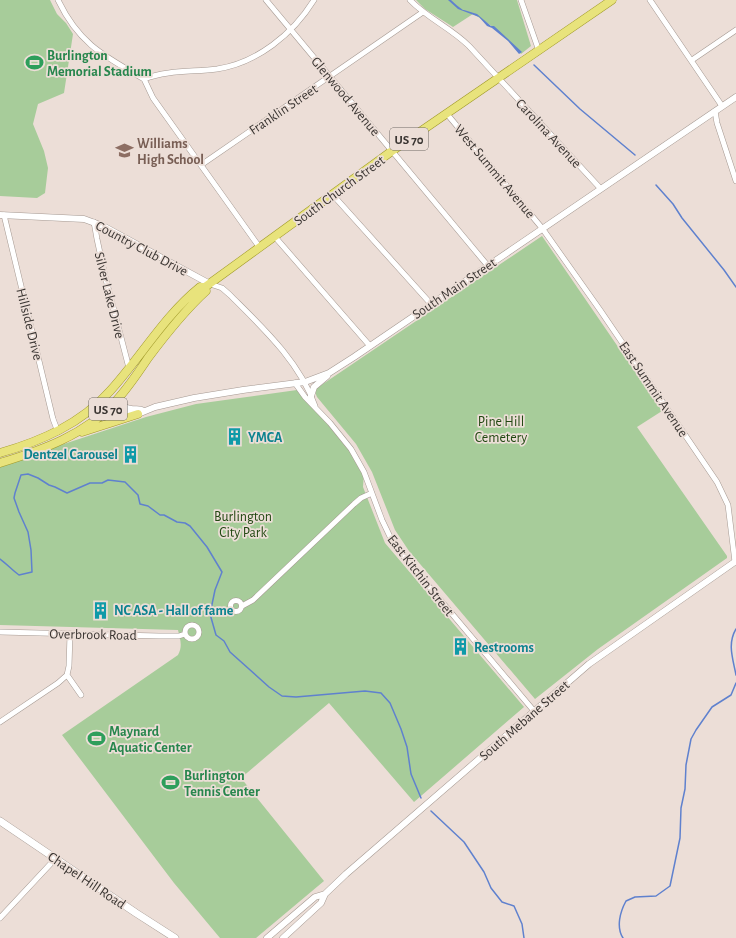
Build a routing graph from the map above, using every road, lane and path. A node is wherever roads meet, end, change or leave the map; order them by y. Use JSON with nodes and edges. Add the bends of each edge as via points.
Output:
{"nodes":[{"id":1,"x":58,"y":0,"type":"edge"},
{"id":2,"x":266,"y":0,"type":"edge"},
{"id":3,"x":314,"y":0,"type":"edge"},
{"id":4,"x":410,"y":0,"type":"edge"},
{"id":5,"x":521,"y":0,"type":"edge"},
{"id":6,"x":612,"y":0,"type":"edge"},
{"id":7,"x":650,"y":0,"type":"edge"},
{"id":8,"x":423,"y":12,"type":"junction"},
{"id":9,"x":291,"y":30,"type":"junction"},
{"id":10,"x":736,"y":30,"type":"edge"},
{"id":11,"x":539,"y":50,"type":"junction"},
{"id":12,"x":692,"y":60,"type":"junction"},
{"id":13,"x":330,"y":77,"type":"junction"},
{"id":14,"x":499,"y":78,"type":"junction"},
{"id":15,"x":144,"y":79,"type":"junction"},
{"id":16,"x":736,"y":97,"type":"edge"},
{"id":17,"x":722,"y":106,"type":"junction"},
{"id":18,"x":715,"y":111,"type":"junction"},
{"id":19,"x":447,"y":114,"type":"junction"},
{"id":20,"x":392,"y":150,"type":"junction"},
{"id":21,"x":201,"y":165,"type":"junction"},
{"id":22,"x":736,"y":181,"type":"edge"},
{"id":23,"x":600,"y":188,"type":"junction"},
{"id":24,"x":332,"y":194,"type":"junction"},
{"id":25,"x":2,"y":215,"type":"edge"},
{"id":26,"x":94,"y":222,"type":"junction"},
{"id":27,"x":542,"y":228,"type":"junction"},
{"id":28,"x":275,"y":237,"type":"junction"},
{"id":29,"x":260,"y":248,"type":"junction"},
{"id":30,"x":488,"y":266,"type":"junction"},
{"id":31,"x":208,"y":285,"type":"junction"},
{"id":32,"x":431,"y":304,"type":"junction"},
{"id":33,"x":370,"y":346,"type":"junction"},
{"id":34,"x":333,"y":370,"type":"junction"},
{"id":35,"x":127,"y":371,"type":"junction"},
{"id":36,"x":305,"y":382,"type":"junction"},
{"id":37,"x":295,"y":383,"type":"junction"},
{"id":38,"x":311,"y":396,"type":"junction"},
{"id":39,"x":113,"y":404,"type":"junction"},
{"id":40,"x":315,"y":407,"type":"junction"},
{"id":41,"x":141,"y":413,"type":"junction"},
{"id":42,"x":72,"y":424,"type":"junction"},
{"id":43,"x":58,"y":432,"type":"junction"},
{"id":44,"x":75,"y":434,"type":"junction"},
{"id":45,"x":0,"y":453,"type":"edge"},
{"id":46,"x":0,"y":463,"type":"edge"},
{"id":47,"x":372,"y":493,"type":"junction"},
{"id":48,"x":736,"y":562,"type":"edge"},
{"id":49,"x":242,"y":606,"type":"dead end"},
{"id":50,"x":0,"y":632,"type":"edge"},
{"id":51,"x":70,"y":634,"type":"junction"},
{"id":52,"x":185,"y":634,"type":"dead end"},
{"id":53,"x":67,"y":675,"type":"junction"},
{"id":54,"x":81,"y":695,"type":"dead end"},
{"id":55,"x":534,"y":711,"type":"junction"},
{"id":56,"x":0,"y":722,"type":"edge"},
{"id":57,"x":0,"y":820,"type":"edge"},
{"id":58,"x":56,"y":858,"type":"junction"},
{"id":59,"x":325,"y":894,"type":"junction"},
{"id":60,"x":0,"y":918,"type":"edge"},
{"id":61,"x":175,"y":938,"type":"edge"},
{"id":62,"x":267,"y":938,"type":"edge"},
{"id":63,"x":283,"y":938,"type":"edge"}],
"edges":[{"from":1,"to":15,"type":"street","via":[[77,32],[87,42]]},
{"from":2,"to":9,"type":"street","name":"Glenwood Avenue"},
{"from":3,"to":9,"type":"street"},
{"from":4,"to":8,"type":"street","name":"Carolina Avenue"},
{"from":5,"to":11,"type":"street"},
{"from":6,"to":11,"type":"main road","name":"South Church Street","number":"US 70"},
{"from":7,"to":12,"type":"street"},
{"from":8,"to":13,"type":"street","name":"Franklin Street"},
{"from":8,"to":14,"type":"street","name":"Carolina Avenue","via":[[461,38]]},
{"from":9,"to":13,"type":"street","name":"Glenwood Avenue"},
{"from":9,"to":15,"type":"street","via":[[265,50],[228,67],[167,73]]},
{"from":10,"to":12,"type":"street"},
{"from":11,"to":14,"type":"main road","name":"South Church Street","number":"US 70"},
{"from":12,"to":17,"type":"street"},
{"from":13,"to":20,"type":"street","name":"Glenwood Avenue"},
{"from":13,"to":21,"type":"street","name":"Franklin Street"},
{"from":14,"to":19,"type":"main road","name":"South Church Street","number":"US 70"},
{"from":14,"to":23,"type":"street","name":"Carolina Avenue"},
{"from":15,"to":21,"type":"street","via":[[153,98]]},
{"from":16,"to":17,"type":"street","name":"South Main Street"},
{"from":17,"to":18,"type":"street","name":"South Main Street"},
{"from":18,"to":22,"type":"street"},
{"from":18,"to":23,"type":"street","name":"South Main Street"},
{"from":19,"to":20,"type":"main road","name":"South Church Street","number":"US 70"},
{"from":19,"to":27,"type":"street","name":"West Summit Avenue"},
{"from":20,"to":24,"type":"main road","name":"South Church Street","number":"US 70"},
{"from":20,"to":30,"type":"street","name":"Glenwood Avenue"},
{"from":21,"to":29,"type":"street"},
{"from":23,"to":27,"type":"street","name":"South Main Street"},
{"from":24,"to":28,"type":"main road","name":"South Church Street","number":"US 70"},
{"from":24,"to":32,"type":"street"},
{"from":25,"to":26,"type":"street","name":"Country Club Drive"},
{"from":25,"to":43,"type":"street","name":"Hillside Drive"},
{"from":26,"to":31,"type":"street","name":"Country Club Drive"},
{"from":26,"to":35,"type":"street","name":"Silver Lake Drive"},
{"from":27,"to":30,"type":"street","name":"South Main Street"},
{"from":27,"to":48,"type":"street","name":"East Summit Avenue","via":[[717,482],[728,505]]},
{"from":28,"to":29,"type":"main road","name":"South Church Street","number":"US 70"},
{"from":28,"to":33,"type":"street"},
{"from":29,"to":31,"type":"main road","name":"South Church Street","number":"US 70"},
{"from":30,"to":32,"type":"street","name":"South Main Street"},
{"from":31,"to":35,"type":"main road","name":"South Church Street","number":"US 70","via":[[200,287],[172,314]]},
{"from":31,"to":36,"type":"street","name":"East Kitchin Street","via":[[222,288],[248,313],[282,351]]},
{"from":31,"to":39,"type":"main road","name":"South Church Street","number":"US 70","via":[[206,291],[175,323]]},
{"from":32,"to":33,"type":"street","name":"South Main Street"},
{"from":33,"to":34,"type":"street","name":"South Main Street"},
{"from":34,"to":36,"type":"street","name":"South Main Street"},
{"from":34,"to":38,"type":"street","via":[[314,387]]},
{"from":35,"to":39,"type":"main road","via":[[125,380],[112,398]]},
{"from":35,"to":42,"type":"main road","name":"South Church Street","number":"US 70","via":[[110,392]]},
{"from":36,"to":37,"type":"street","name":"South Main Street"},
{"from":36,"to":38,"type":"street","name":"East Kitchin Street"},
{"from":37,"to":40,"type":"street","name":"East Kitchin Street"},
{"from":37,"to":41,"type":"street","name":"South Main Street","via":[[200,397],[155,407]]},
{"from":38,"to":40,"type":"street","name":"East Kitchin Street"},
{"from":39,"to":41,"type":"street","name":"South Main Street","via":[[114,409],[119,412],[132,415]]},
{"from":39,"to":42,"type":"main road","via":[[106,404],[84,421]]},
{"from":39,"to":44,"type":"main road","name":"South Church Street","number":"US 70"},
{"from":40,"to":47,"type":"street","name":"East Kitchin Street","via":[[351,449]]},
{"from":41,"to":44,"type":"main road"},
{"from":42,"to":43,"type":"main road","name":"South Church Street","number":"US 70"},
{"from":43,"to":45,"type":"main road","name":"South Church Street","number":"US 70"},
{"from":44,"to":46,"type":"main road","name":"South Church Street","number":"US 70","via":[[48,447]]},
{"from":47,"to":49,"type":"street","via":[[354,504],[253,600]]},
{"from":47,"to":55,"type":"street","name":"East Kitchin Street","via":[[394,545]]},
{"from":48,"to":55,"type":"street","name":"South Mebane Street","via":[[589,664]]},
{"from":50,"to":51,"type":"street","name":"Overbrook Road"},
{"from":51,"to":52,"type":"street","name":"Overbrook Road"},
{"from":51,"to":53,"type":"street"},
{"from":53,"to":54,"type":"street"},
{"from":53,"to":56,"type":"street"},
{"from":55,"to":59,"type":"street","name":"South Mebane Street"},
{"from":57,"to":58,"type":"main road","name":"Chapel Hill Road"},
{"from":58,"to":60,"type":"street"},
{"from":58,"to":61,"type":"main road","name":"Chapel Hill Road"},
{"from":59,"to":62,"type":"street","name":"South Mebane Street","via":[[315,897]]},
{"from":59,"to":63,"type":"street","name":"South Mebane Street","via":[[321,903]]}]}
